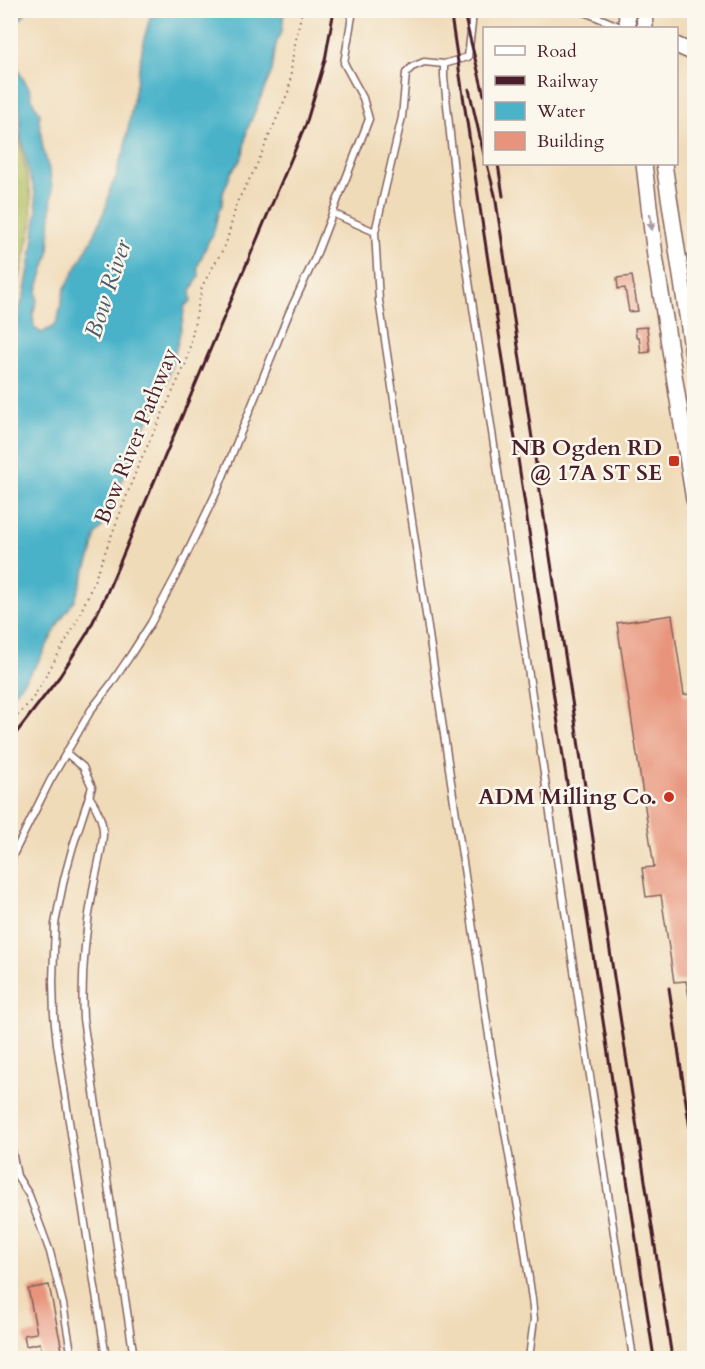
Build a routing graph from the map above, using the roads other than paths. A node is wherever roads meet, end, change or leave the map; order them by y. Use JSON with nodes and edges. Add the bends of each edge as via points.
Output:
{"nodes":[{"id":1,"x":353,"y":10,"type":"edge"},
{"id":2,"x":472,"y":10,"type":"edge"},
{"id":3,"x":580,"y":10,"type":"edge"},
{"id":4,"x":626,"y":10,"type":"edge"},
{"id":5,"x":644,"y":10,"type":"edge"},
{"id":6,"x":621,"y":27,"type":"edge"},
{"id":7,"x":628,"y":27,"type":"edge"},
{"id":8,"x":645,"y":27,"type":"edge"},
{"id":9,"x":678,"y":46,"type":"edge"},
{"id":10,"x":694,"y":53,"type":"edge"},
{"id":11,"x":444,"y":64,"type":"junction"},
{"id":12,"x":644,"y":165,"type":"edge"},
{"id":13,"x":664,"y":165,"type":"edge"},
{"id":14,"x":332,"y":213,"type":"junction"},
{"id":15,"x":375,"y":232,"type":"junction"},
{"id":16,"x":694,"y":361,"type":"edge"},
{"id":17,"x":694,"y":500,"type":"edge"},
{"id":18,"x":66,"y":753,"type":"junction"},
{"id":19,"x":89,"y":796,"type":"junction"},
{"id":20,"x":10,"y":861,"type":"edge"},
{"id":21,"x":10,"y":1141,"type":"edge"},
{"id":22,"x":72,"y":1359,"type":"edge"},
{"id":23,"x":106,"y":1359,"type":"edge"},
{"id":24,"x":134,"y":1359,"type":"edge"},
{"id":25,"x":529,"y":1359,"type":"edge"},
{"id":26,"x":633,"y":1359,"type":"edge"}],
"edges":[{"from":1,"to":14,"type":"lane","via":[[344,63],[363,98],[369,119]]},
{"from":2,"to":11,"type":"lane","via":[[468,57]]},
{"from":3,"to":6,"type":"lane"},
{"from":4,"to":7,"type":"street"},
{"from":5,"to":8,"type":"street"},
{"from":9,"to":10,"type":"street"},
{"from":11,"to":15,"type":"lane","via":[[424,62],[406,74],[402,117]]},
{"from":11,"to":26,"type":"lane","via":[[458,209]]},
{"from":12,"to":17,"type":"street","one_way":true,"via":[[654,256]]},
{"from":13,"to":16,"type":"street"},
{"from":14,"to":15,"type":"lane"},
{"from":14,"to":18,"type":"lane","via":[[218,489],[179,570],[151,623]]},
{"from":15,"to":25,"type":"lane","via":[[379,300],[532,1299]]},
{"from":18,"to":19,"type":"lane","via":[[83,767],[92,787]]},
{"from":18,"to":20,"type":"lane"},
{"from":19,"to":23,"type":"lane","via":[[55,924],[53,992],[57,1044]]},
{"from":19,"to":24,"type":"lane","via":[[103,833],[84,949],[83,1019]]},
{"from":21,"to":22,"type":"lane","via":[[17,1176],[29,1195],[50,1252]]}]}
